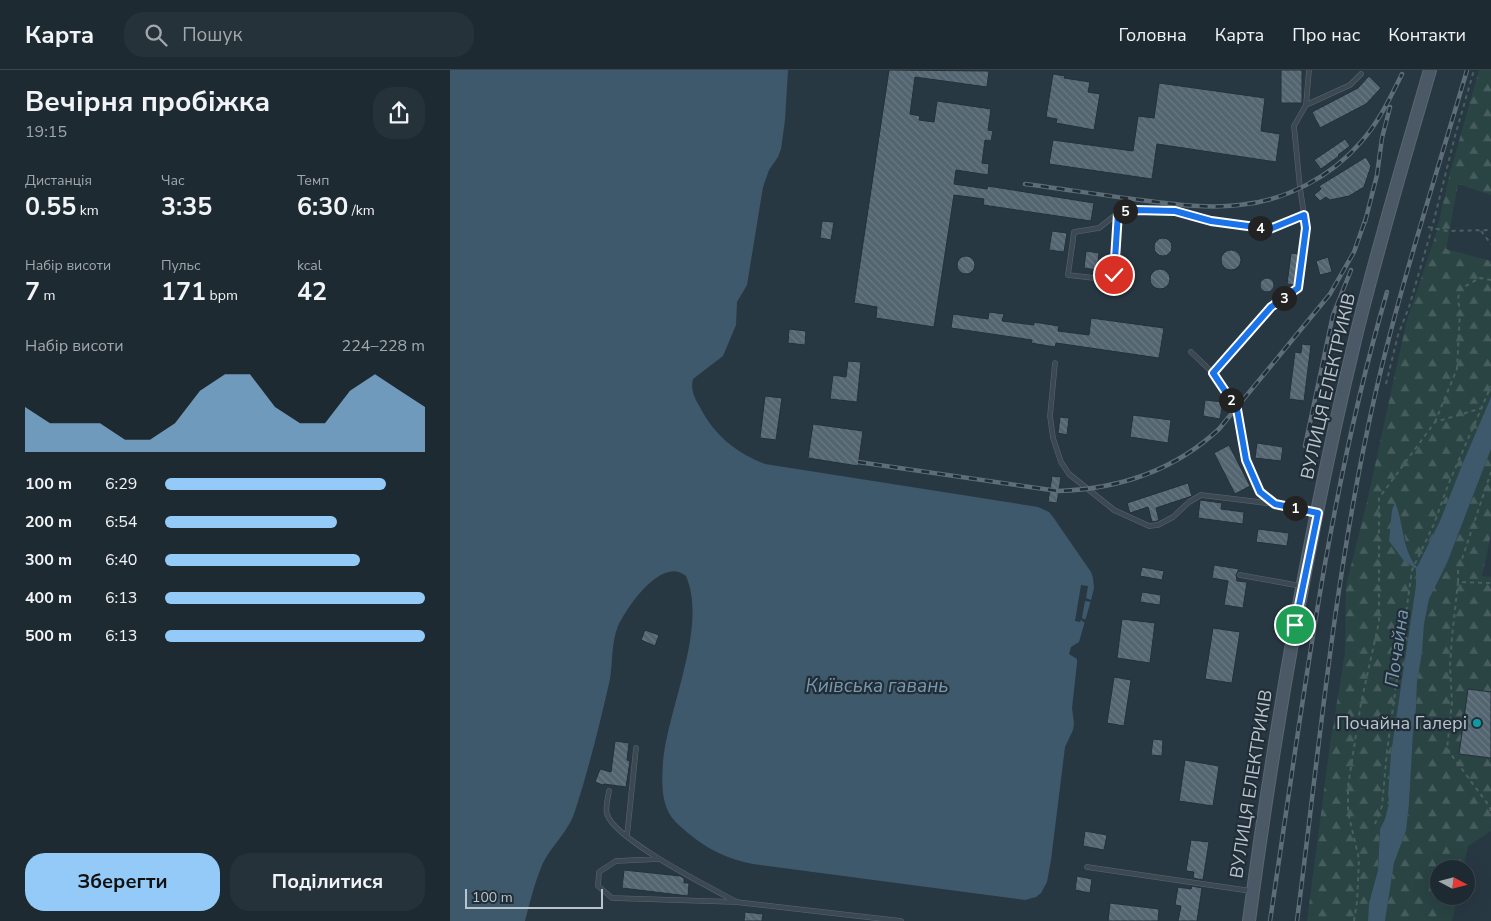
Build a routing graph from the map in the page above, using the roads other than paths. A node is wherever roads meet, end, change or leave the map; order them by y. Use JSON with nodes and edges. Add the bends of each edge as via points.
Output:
{"nodes":[{"id":1,"x":1309,"y":70,"type":"edge"},
{"id":2,"x":1430,"y":70,"type":"edge"},
{"id":3,"x":1361,"y":74,"type":"dead end"},
{"id":4,"x":1306,"y":105,"type":"junction"},
{"id":5,"x":1118,"y":213,"type":"junction"},
{"id":6,"x":1304,"y":215,"type":"junction"},
{"id":7,"x":1190,"y":352,"type":"dead end"},
{"id":8,"x":1055,"y":363,"type":"dead end"},
{"id":9,"x":1213,"y":373,"type":"junction"},
{"id":10,"x":1275,"y":504,"type":"junction"},
{"id":11,"x":1318,"y":513,"type":"junction"},
{"id":12,"x":1240,"y":575,"type":"dead end"},
{"id":13,"x":1303,"y":586,"type":"junction"},
{"id":14,"x":636,"y":748,"type":"dead end"},
{"id":15,"x":609,"y":791,"type":"dead end"},
{"id":16,"x":627,"y":836,"type":"junction"},
{"id":17,"x":658,"y":859,"type":"junction"},
{"id":18,"x":1087,"y":867,"type":"dead end"},
{"id":19,"x":1253,"y":891,"type":"junction"},
{"id":20,"x":736,"y":902,"type":"junction"},
{"id":21,"x":901,"y":921,"type":"edge"},
{"id":22,"x":1249,"y":921,"type":"edge"}],
"edges":[{"from":1,"to":4,"type":"lane"},
{"from":2,"to":11,"type":"street","name":"ВУЛИЦЯ ЕЛЕКТРИКІВ","via":[[1355,341]]},
{"from":3,"to":4,"type":"lane","via":[[1350,85]]},
{"from":4,"to":6,"type":"lane","via":[[1294,126]]},
{"from":5,"to":5,"type":"lane","via":[[1114,275],[1102,279],[1068,275],[1074,232],[1099,228]]},
{"from":5,"to":6,"type":"lane","via":[[1175,211],[1211,221],[1270,229]]},
{"from":6,"to":9,"type":"lane","via":[[1306,228],[1298,288],[1271,307]]},
{"from":7,"to":9,"type":"lane"},
{"from":8,"to":10,"type":"lane","via":[[1050,416],[1052,438],[1061,462],[1070,474],[1114,510],[1149,526],[1174,517],[1189,502],[1202,495]]},
{"from":9,"to":10,"type":"lane","via":[[1237,409],[1246,460],[1260,492]]},
{"from":10,"to":11,"type":"lane"},
{"from":11,"to":13,"type":"street","name":"ВУЛИЦЯ ЕЛЕКТРИКІВ"},
{"from":12,"to":13,"type":"lane"},
{"from":13,"to":19,"type":"street","name":"ВУЛИЦЯ ЕЛЕКТРИКІВ","via":[[1276,734]]},
{"from":14,"to":16,"type":"lane"},
{"from":15,"to":16,"type":"lane","via":[[607,813],[613,826]]},
{"from":16,"to":17,"type":"lane"},
{"from":17,"to":20,"type":"lane"},
{"from":17,"to":20,"type":"lane","via":[[616,861],[599,872],[598,886],[612,898]]},
{"from":18,"to":19,"type":"lane"},
{"from":19,"to":22,"type":"street","name":"ВУЛИЦЯ ЕЛЕКТРИКІВ"},
{"from":20,"to":21,"type":"lane"}]}
